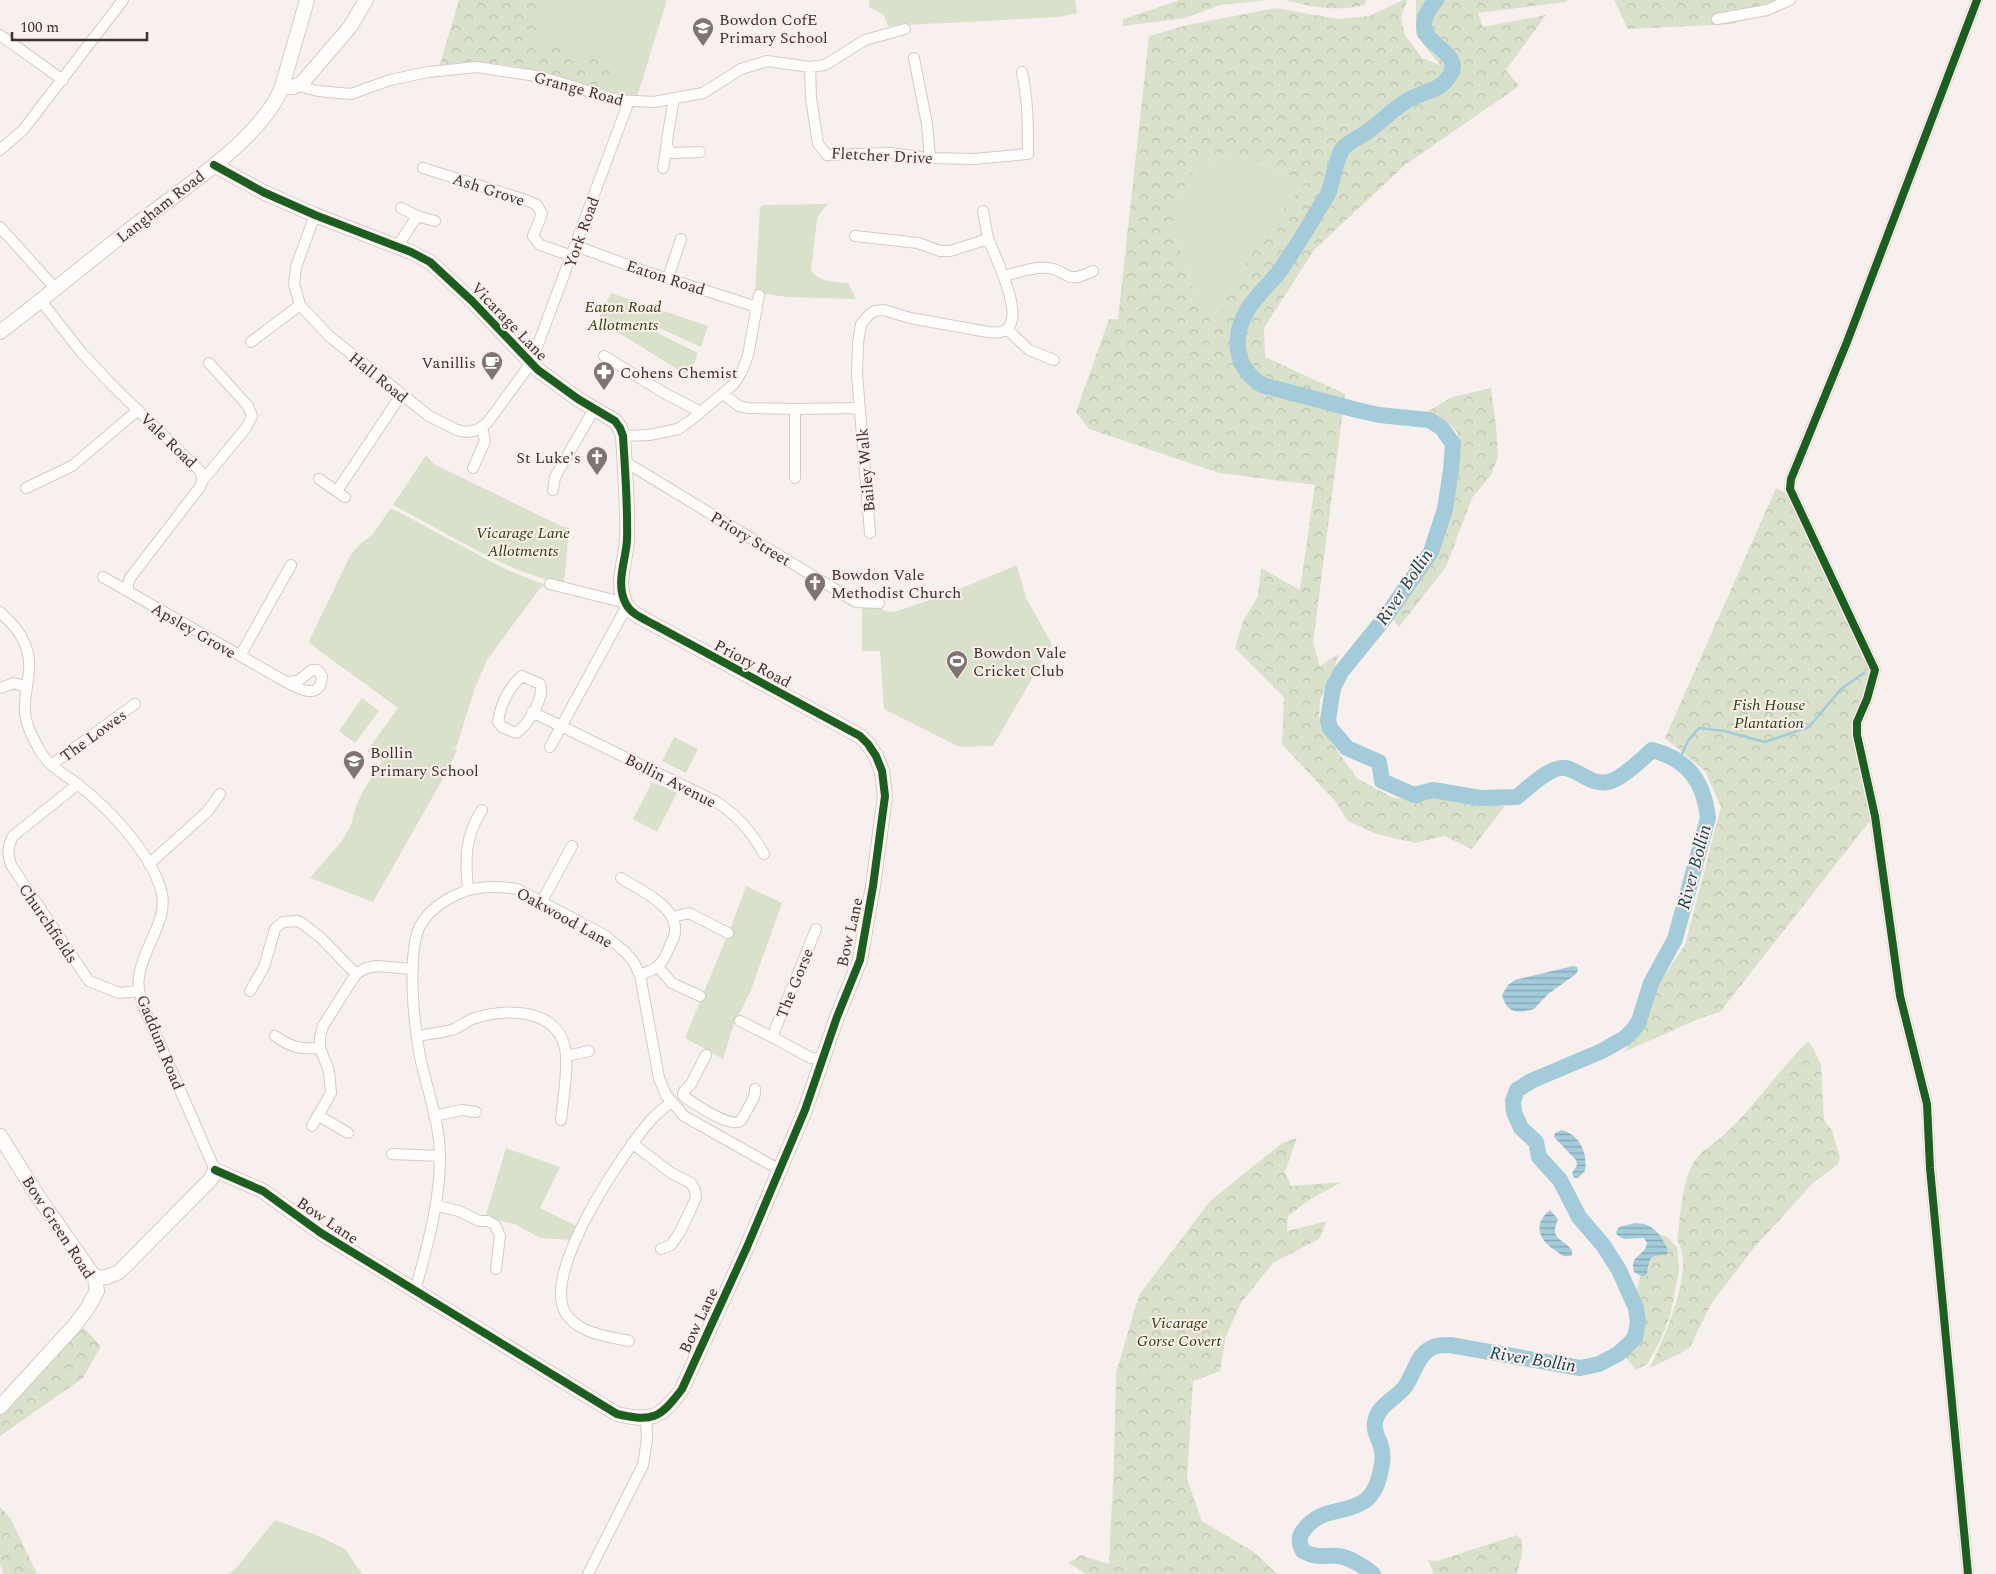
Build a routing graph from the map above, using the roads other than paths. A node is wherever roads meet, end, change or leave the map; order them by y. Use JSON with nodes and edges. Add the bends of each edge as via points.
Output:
{"nodes":[{"id":1,"x":123,"y":0,"type":"edge"},
{"id":2,"x":307,"y":0,"type":"edge"},
{"id":3,"x":366,"y":0,"type":"edge"},
{"id":4,"x":1790,"y":0,"type":"edge"},
{"id":5,"x":1977,"y":0,"type":"edge"},
{"id":6,"x":1717,"y":19,"type":"dead end"},
{"id":7,"x":905,"y":29,"type":"dead end"},
{"id":8,"x":0,"y":34,"type":"edge"},
{"id":9,"x":914,"y":58,"type":"dead end"},
{"id":10,"x":810,"y":67,"type":"junction"},
{"id":11,"x":1022,"y":72,"type":"dead end"},
{"id":12,"x":63,"y":80,"type":"junction"},
{"id":13,"x":301,"y":84,"type":"junction"},
{"id":14,"x":282,"y":87,"type":"junction"},
{"id":15,"x":674,"y":100,"type":"junction"},
{"id":16,"x":629,"y":101,"type":"junction"},
{"id":17,"x":667,"y":145,"type":"junction"},
{"id":18,"x":0,"y":150,"type":"edge"},
{"id":19,"x":700,"y":152,"type":"dead end"},
{"id":20,"x":930,"y":158,"type":"junction"},
{"id":21,"x":214,"y":165,"type":"junction"},
{"id":22,"x":423,"y":168,"type":"dead end"},
{"id":23,"x":663,"y":168,"type":"dead end"},
{"id":24,"x":401,"y":208,"type":"dead end"},
{"id":25,"x":983,"y":211,"type":"dead end"},
{"id":26,"x":315,"y":215,"type":"junction"},
{"id":27,"x":417,"y":216,"type":"junction"},
{"id":28,"x":435,"y":221,"type":"dead end"},
{"id":29,"x":0,"y":227,"type":"edge"},
{"id":30,"x":855,"y":236,"type":"dead end"},
{"id":31,"x":988,"y":239,"type":"junction"},
{"id":32,"x":681,"y":240,"type":"dead end"},
{"id":33,"x":398,"y":247,"type":"junction"},
{"id":34,"x":574,"y":251,"type":"junction"},
{"id":35,"x":1094,"y":271,"type":"dead end"},
{"id":36,"x":1004,"y":276,"type":"junction"},
{"id":37,"x":668,"y":278,"type":"junction"},
{"id":38,"x":55,"y":288,"type":"junction"},
{"id":39,"x":759,"y":295,"type":"dead end"},
{"id":40,"x":41,"y":301,"type":"junction"},
{"id":41,"x":300,"y":305,"type":"junction"},
{"id":42,"x":757,"y":307,"type":"junction"},
{"id":43,"x":1007,"y":328,"type":"junction"},
{"id":44,"x":0,"y":332,"type":"edge"},
{"id":45,"x":251,"y":342,"type":"dead end"},
{"id":46,"x":604,"y":356,"type":"dead end"},
{"id":47,"x":1054,"y":360,"type":"dead end"},
{"id":48,"x":209,"y":363,"type":"dead end"},
{"id":49,"x":531,"y":363,"type":"junction"},
{"id":50,"x":723,"y":394,"type":"junction"},
{"id":51,"x":401,"y":395,"type":"junction"},
{"id":52,"x":860,"y":408,"type":"junction"},
{"id":53,"x":594,"y":409,"type":"junction"},
{"id":54,"x":795,"y":409,"type":"junction"},
{"id":55,"x":138,"y":410,"type":"junction"},
{"id":56,"x":701,"y":412,"type":"junction"},
{"id":57,"x":482,"y":427,"type":"junction"},
{"id":58,"x":623,"y":436,"type":"junction"},
{"id":59,"x":625,"y":465,"type":"junction"},
{"id":60,"x":473,"y":468,"type":"dead end"},
{"id":61,"x":319,"y":478,"type":"dead end"},
{"id":62,"x":795,"y":478,"type":"dead end"},
{"id":63,"x":203,"y":480,"type":"junction"},
{"id":64,"x":26,"y":488,"type":"dead end"},
{"id":65,"x":554,"y":490,"type":"dead end"},
{"id":66,"x":336,"y":491,"type":"junction"},
{"id":67,"x":346,"y":497,"type":"dead end"},
{"id":68,"x":870,"y":533,"type":"dead end"},
{"id":69,"x":291,"y":565,"type":"dead end"},
{"id":70,"x":103,"y":577,"type":"dead end"},
{"id":71,"x":550,"y":584,"type":"dead end"},
{"id":72,"x":128,"y":591,"type":"junction"},
{"id":73,"x":625,"y":602,"type":"junction"},
{"id":74,"x":878,"y":603,"type":"dead end"},
{"id":75,"x":0,"y":612,"type":"edge"},
{"id":76,"x":240,"y":656,"type":"junction"},
{"id":77,"x":286,"y":682,"type":"dead end"},
{"id":78,"x":27,"y":687,"type":"junction"},
{"id":79,"x":0,"y":688,"type":"edge"},
{"id":80,"x":135,"y":704,"type":"dead end"},
{"id":81,"x":532,"y":712,"type":"junction"},
{"id":82,"x":561,"y":726,"type":"junction"},
{"id":83,"x":868,"y":744,"type":"joint"},
{"id":84,"x":550,"y":747,"type":"dead end"},
{"id":85,"x":51,"y":765,"type":"junction"},
{"id":86,"x":78,"y":784,"type":"junction"},
{"id":87,"x":220,"y":794,"type":"dead end"},
{"id":88,"x":482,"y":810,"type":"dead end"},
{"id":89,"x":572,"y":846,"type":"dead end"},
{"id":90,"x":764,"y":854,"type":"dead end"},
{"id":91,"x":149,"y":864,"type":"junction"},
{"id":92,"x":621,"y":878,"type":"dead end"},
{"id":93,"x":468,"y":889,"type":"junction"},
{"id":94,"x":542,"y":901,"type":"junction"},
{"id":95,"x":673,"y":917,"type":"junction"},
{"id":96,"x":816,"y":929,"type":"dead end"},
{"id":97,"x":728,"y":933,"type":"dead end"},
{"id":98,"x":658,"y":968,"type":"junction"},
{"id":99,"x":413,"y":969,"type":"junction"},
{"id":100,"x":356,"y":974,"type":"junction"},
{"id":101,"x":640,"y":975,"type":"junction"},
{"id":102,"x":139,"y":991,"type":"junction"},
{"id":103,"x":250,"y":991,"type":"dead end"},
{"id":104,"x":700,"y":996,"type":"dead end"},
{"id":105,"x":740,"y":1021,"type":"dead end"},
{"id":106,"x":275,"y":1036,"type":"dead end"},
{"id":107,"x":418,"y":1036,"type":"junction"},
{"id":108,"x":772,"y":1038,"type":"junction"},
{"id":109,"x":320,"y":1048,"type":"junction"},
{"id":110,"x":589,"y":1051,"type":"dead end"},
{"id":111,"x":706,"y":1055,"type":"dead end"},
{"id":112,"x":566,"y":1056,"type":"junction"},
{"id":113,"x":824,"y":1058,"type":"junction"},
{"id":114,"x":755,"y":1089,"type":"dead end"},
{"id":115,"x":671,"y":1102,"type":"junction"},
{"id":116,"x":476,"y":1112,"type":"dead end"},
{"id":117,"x":319,"y":1116,"type":"junction"},
{"id":118,"x":434,"y":1116,"type":"junction"},
{"id":119,"x":715,"y":1116,"type":"junction"},
{"id":120,"x":561,"y":1120,"type":"dead end"},
{"id":121,"x":312,"y":1126,"type":"dead end"},
{"id":122,"x":707,"y":1130,"type":"junction"},
{"id":123,"x":348,"y":1133,"type":"dead end"},
{"id":124,"x":0,"y":1136,"type":"edge"},
{"id":125,"x":632,"y":1143,"type":"junction"},
{"id":126,"x":392,"y":1154,"type":"dead end"},
{"id":127,"x":440,"y":1156,"type":"junction"},
{"id":128,"x":215,"y":1170,"type":"junction"},
{"id":129,"x":780,"y":1170,"type":"junction"},
{"id":130,"x":437,"y":1206,"type":"junction"},
{"id":131,"x":661,"y":1249,"type":"dead end"},
{"id":132,"x":496,"y":1269,"type":"dead end"},
{"id":133,"x":95,"y":1278,"type":"junction"},
{"id":134,"x":415,"y":1291,"type":"junction"},
{"id":135,"x":629,"y":1341,"type":"dead end"},
{"id":136,"x":0,"y":1407,"type":"edge"},
{"id":137,"x":646,"y":1419,"type":"junction"},
{"id":138,"x":588,"y":1574,"type":"edge"},
{"id":139,"x":1968,"y":1574,"type":"edge"}],
"edges":[{"from":1,"to":12,"type":"street"},
{"from":2,"to":14,"type":"street","name":"Langham Road"},
{"from":3,"to":13,"type":"street","via":[[350,27]]},
{"from":4,"to":6,"type":"street","via":[[1767,10]]},
{"from":5,"to":139,"type":"street","via":[[1847,342],[1791,479],[1790,489],[1875,670],[1857,722],[1857,735],[1875,816],[1900,996],[1927,1104],[1930,1168]]},
{"from":7,"to":10,"type":"street","name":"Grange Road","via":[[865,40],[836,60]]},
{"from":8,"to":12,"type":"street"},
{"from":9,"to":20,"type":"street"},
{"from":10,"to":15,"type":"street","name":"Grange Road","via":[[767,62],[740,69],[703,93]]},
{"from":10,"to":20,"type":"street","name":"Fletcher Drive","via":[[818,144],[826,155],[891,152]]},
{"from":11,"to":20,"type":"street","name":"Fletcher Drive","via":[[1029,115],[1028,154],[972,159]]},
{"from":12,"to":18,"type":"street","via":[[23,130]]},
{"from":13,"to":14,"type":"street"},
{"from":13,"to":16,"type":"street","name":"Grange Road","via":[[318,91],[351,94],[390,80],[477,67],[542,77]]},
{"from":14,"to":21,"type":"street","name":"Langham Road","via":[[278,100],[261,122]]},
{"from":15,"to":16,"type":"street","name":"Grange Road"},
{"from":15,"to":17,"type":"street"},
{"from":16,"to":34,"type":"street","name":"York Road"},
{"from":17,"to":19,"type":"street","via":[[673,153]]},
{"from":17,"to":23,"type":"street"},
{"from":21,"to":26,"type":"street","name":"Vicarage Lane"},
{"from":21,"to":38,"type":"street","name":"Langham Road"},
{"from":22,"to":34,"type":"street","name":"Ash Grove","via":[[537,205],[542,214],[533,236],[540,245]]},
{"from":24,"to":27,"type":"street"},
{"from":25,"to":31,"type":"street"},
{"from":26,"to":33,"type":"street","name":"Vicarage Lane"},
{"from":26,"to":41,"type":"street","via":[[295,276]]},
{"from":27,"to":28,"type":"street"},
{"from":27,"to":33,"type":"street"},
{"from":29,"to":38,"type":"street"},
{"from":30,"to":31,"type":"street","via":[[918,243],[940,251]]},
{"from":31,"to":36,"type":"street"},
{"from":32,"to":37,"type":"street"},
{"from":33,"to":49,"type":"street","name":"Vicarage Lane","via":[[437,267]]},
{"from":34,"to":37,"type":"street","name":"Eaton Road"},
{"from":34,"to":49,"type":"street","name":"York Road"},
{"from":35,"to":36,"type":"street","via":[[1078,278],[1047,268]]},
{"from":36,"to":43,"type":"street","via":[[1012,304]]},
{"from":37,"to":42,"type":"street","name":"Eaton Road"},
{"from":38,"to":40,"type":"street","name":"Langham Road"},
{"from":39,"to":42,"type":"street"},
{"from":40,"to":44,"type":"street","name":"Langham Road"},
{"from":40,"to":55,"type":"street","name":"Vale Road","via":[[82,352]]},
{"from":41,"to":45,"type":"street"},
{"from":41,"to":51,"type":"street","name":"Hall Road","via":[[329,336]]},
{"from":42,"to":50,"type":"street","via":[[742,371]]},
{"from":43,"to":47,"type":"street","via":[[1029,350]]},
{"from":43,"to":52,"type":"street","name":"Bailey Walk","via":[[988,332],[884,310],[875,311],[861,324],[860,330],[857,374]]},
{"from":46,"to":56,"type":"street"},
{"from":48,"to":63,"type":"street","via":[[248,406],[252,416],[246,428]]},
{"from":49,"to":53,"type":"street","name":"Vicarage Lane"},
{"from":49,"to":57,"type":"street"},
{"from":50,"to":54,"type":"street","via":[[747,408]]},
{"from":50,"to":56,"type":"street"},
{"from":51,"to":57,"type":"street","name":"Hall Road","via":[[457,430],[472,432]]},
{"from":51,"to":66,"type":"street"},
{"from":52,"to":54,"type":"street"},
{"from":52,"to":68,"type":"street","name":"Bailey Walk"},
{"from":53,"to":58,"type":"street","name":"Vicarage Lane","via":[[615,422]]},
{"from":53,"to":65,"type":"street","via":[[555,477]]},
{"from":54,"to":62,"type":"street"},
{"from":55,"to":63,"type":"street","name":"Vale Road","via":[[200,470]]},
{"from":55,"to":64,"type":"street","via":[[72,466]]},
{"from":56,"to":58,"type":"street","via":[[678,429]]},
{"from":57,"to":60,"type":"street","via":[[485,441]]},
{"from":58,"to":59,"type":"street"},
{"from":59,"to":73,"type":"street","via":[[627,541],[622,591]]},
{"from":59,"to":74,"type":"street","name":"Priory Street","via":[[637,469],[856,602]]},
{"from":61,"to":66,"type":"street"},
{"from":63,"to":72,"type":"street","name":"Vale Road","via":[[130,578]]},
{"from":66,"to":67,"type":"street"},
{"from":69,"to":76,"type":"street"},
{"from":70,"to":72,"type":"street","name":"Apsley Grove"},
{"from":71,"to":73,"type":"street"},
{"from":72,"to":76,"type":"street","name":"Apsley Grove"},
{"from":73,"to":82,"type":"street"},
{"from":73,"to":83,"type":"street","name":"Priory Road","via":[[635,614],[851,730]]},
{"from":75,"to":78,"type":"street","name":"Gaddum Road","via":[[26,644],[29,655]]},
{"from":76,"to":77,"type":"street","name":"Apsley Grove"},
{"from":78,"to":79,"type":"street","via":[[14,683]]},
{"from":78,"to":85,"type":"street","name":"Gaddum Road","via":[[25,713],[28,725]]},
{"from":80,"to":85,"type":"street","name":"The Lowes"},
{"from":81,"to":81,"type":"street","via":[[542,689],[540,684],[522,676],[505,697],[498,722],[516,733]]},
{"from":81,"to":82,"type":"street","name":"Bollin Avenue"},
{"from":82,"to":84,"type":"street"},
{"from":82,"to":90,"type":"street","name":"Bollin Avenue","via":[[726,808],[751,834]]},
{"from":83,"to":113,"type":"street","name":"Bow Lane","via":[[882,771],[884,796],[873,886],[860,960]]},
{"from":85,"to":86,"type":"street","name":"Gaddum Road"},
{"from":86,"to":91,"type":"street","name":"Gaddum Road","via":[[123,827]]},
{"from":86,"to":102,"type":"street","name":"Churchfields","via":[[14,836],[8,845],[10,865],[89,981],[119,993]]},
{"from":87,"to":91,"type":"street","via":[[207,812]]},
{"from":88,"to":93,"type":"street","via":[[469,838],[466,861]]},
{"from":89,"to":94,"type":"street"},
{"from":91,"to":102,"type":"street","name":"Gaddum Road","via":[[162,891],[162,910],[141,965]]},
{"from":92,"to":95,"type":"street","via":[[657,901]]},
{"from":93,"to":94,"type":"street","name":"Oakwood Lane","via":[[501,886],[517,889]]},
{"from":93,"to":99,"type":"street","name":"Oakwood Lane","via":[[426,916],[419,929]]},
{"from":94,"to":101,"type":"street","name":"Oakwood Lane","via":[[616,944],[633,961]]},
{"from":95,"to":97,"type":"street","via":[[688,913]]},
{"from":95,"to":98,"type":"street","via":[[675,934]]},
{"from":96,"to":108,"type":"street","name":"The Gorse"},
{"from":98,"to":101,"type":"street"},
{"from":98,"to":104,"type":"street","via":[[672,984]]},
{"from":99,"to":100,"type":"street","via":[[377,966]]},
{"from":99,"to":107,"type":"street","name":"Oakwood Lane"},
{"from":100,"to":103,"type":"street","via":[[303,924],[283,922],[276,929],[264,967]]},
{"from":100,"to":109,"type":"street","via":[[323,1026]]},
{"from":101,"to":115,"type":"street","name":"Oakwood Lane","via":[[659,1078]]},
{"from":102,"to":128,"type":"street","name":"Gaddum Road","via":[[144,1010]]},
{"from":105,"to":108,"type":"street","name":"The Gorse"},
{"from":106,"to":109,"type":"street","via":[[300,1049]]},
{"from":107,"to":112,"type":"street","via":[[453,1030],[470,1020],[489,1015],[526,1013],[555,1027],[565,1046]]},
{"from":107,"to":118,"type":"street","name":"Oakwood Lane"},
{"from":108,"to":113,"type":"street","name":"The Gorse","via":[[811,1058]]},
{"from":109,"to":117,"type":"street","via":[[329,1071],[331,1093]]},
{"from":110,"to":112,"type":"street"},
{"from":111,"to":119,"type":"street","via":[[684,1095]]},
{"from":112,"to":120,"type":"street"},
{"from":113,"to":129,"type":"street","name":"Bow Lane"},
{"from":114,"to":119,"type":"street","via":[[756,1096],[740,1120],[734,1122]]},
{"from":115,"to":122,"type":"street","name":"Oakwood Lane","via":[[684,1116]]},
{"from":115,"to":125,"type":"street","via":[[652,1118]]},
{"from":116,"to":118,"type":"street","via":[[462,1110]]},
{"from":117,"to":121,"type":"street"},
{"from":117,"to":123,"type":"street"},
{"from":118,"to":127,"type":"street","name":"Oakwood Lane"},
{"from":119,"to":122,"type":"street"},
{"from":122,"to":129,"type":"street","name":"Oakwood Lane"},
{"from":124,"to":133,"type":"street","name":"Bow Green Road"},
{"from":125,"to":131,"type":"street","via":[[671,1173],[691,1183],[695,1190],[696,1198],[680,1232],[671,1245]]},
{"from":125,"to":135,"type":"street","via":[[593,1204],[564,1273],[561,1288],[564,1310],[579,1326],[590,1332]]},
{"from":126,"to":127,"type":"street"},
{"from":127,"to":130,"type":"street","name":"Oakwood Lane"},
{"from":128,"to":133,"type":"street","via":[[211,1179],[119,1272]]},
{"from":128,"to":134,"type":"street","name":"Bow Lane","via":[[263,1191],[321,1233]]},
{"from":129,"to":137,"type":"street","name":"Bow Lane","via":[[682,1389],[670,1405]]},
{"from":130,"to":132,"type":"street","via":[[495,1225],[500,1236]]},
{"from":130,"to":134,"type":"street","name":"Oakwood Lane"},
{"from":133,"to":136,"type":"street","name":"Bow Green Road","via":[[97,1292],[88,1309]]},
{"from":134,"to":137,"type":"street","name":"Bow Lane","via":[[616,1414]]},
{"from":137,"to":138,"type":"street","via":[[643,1466]]}]}
